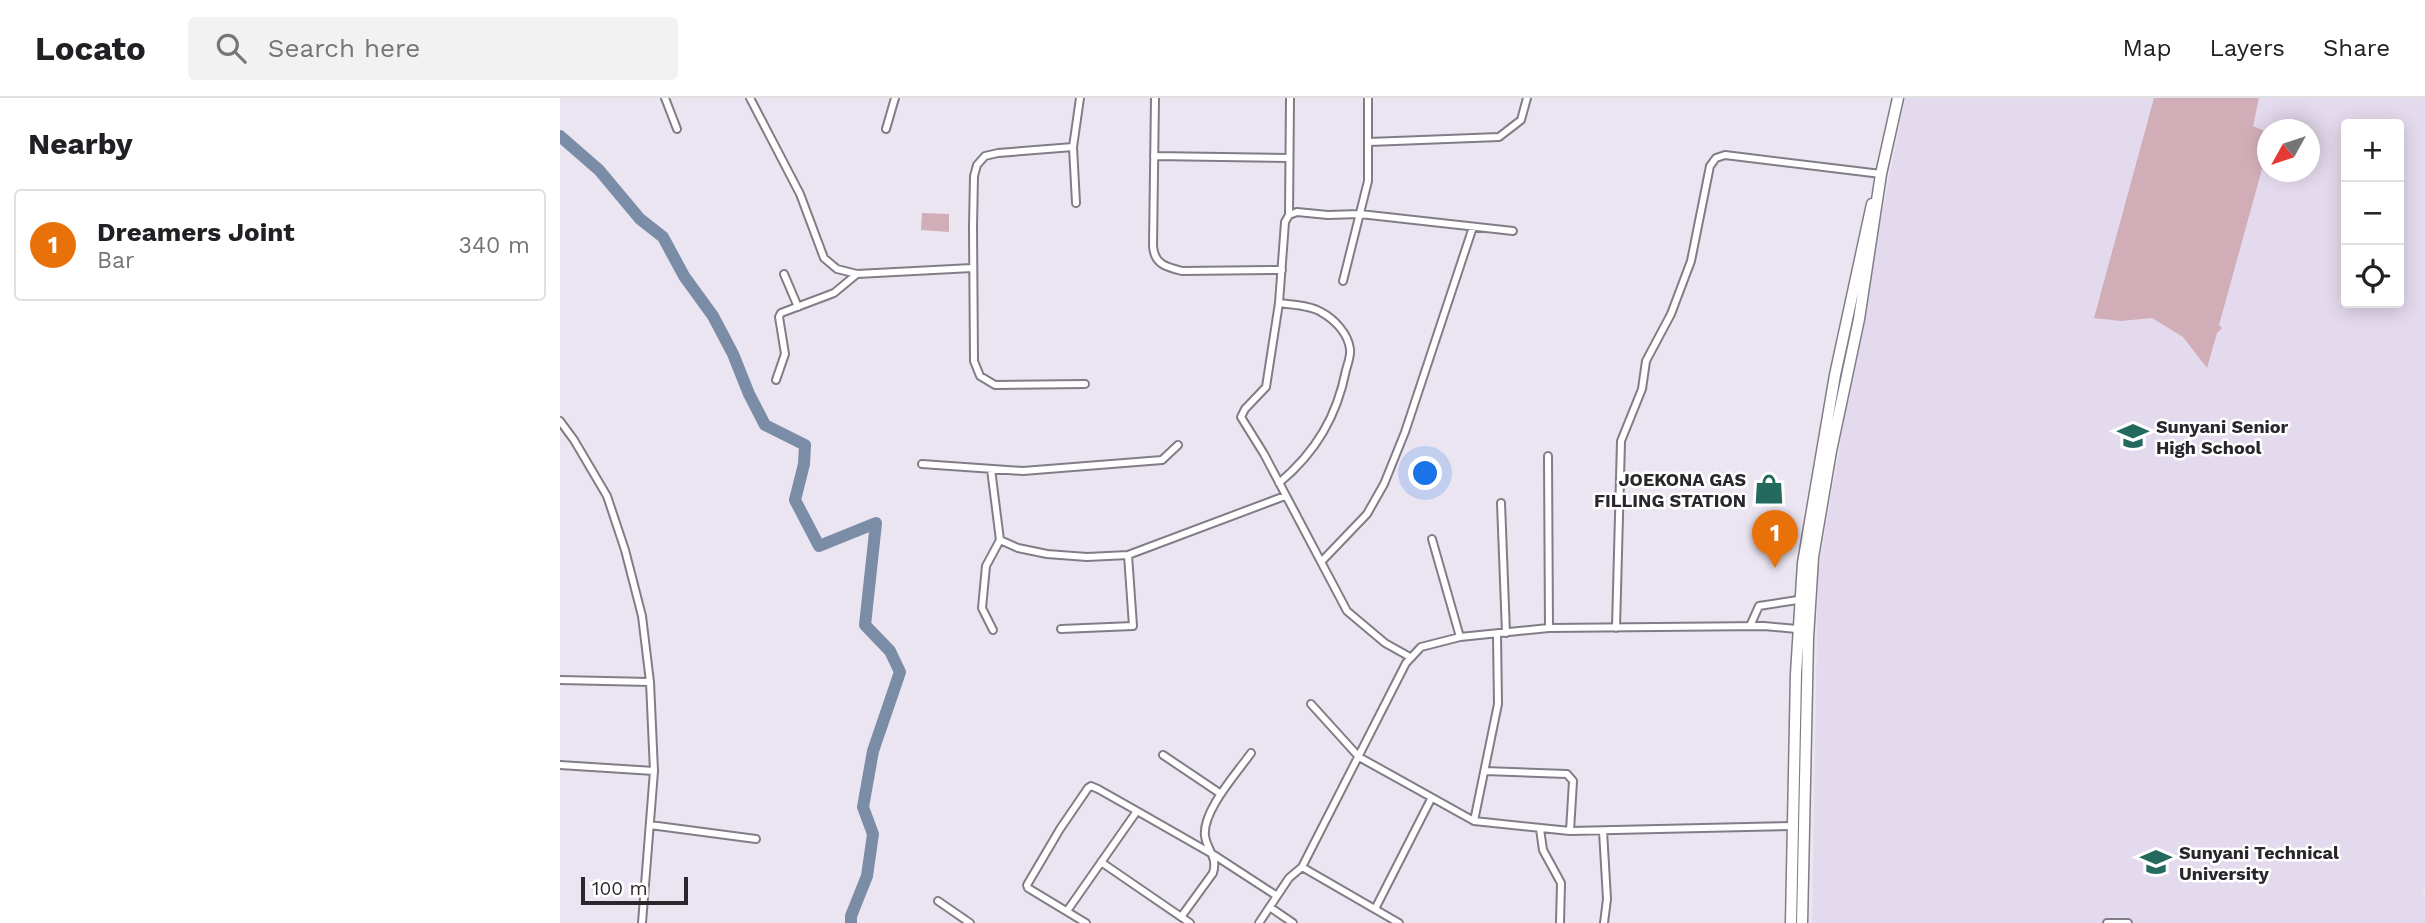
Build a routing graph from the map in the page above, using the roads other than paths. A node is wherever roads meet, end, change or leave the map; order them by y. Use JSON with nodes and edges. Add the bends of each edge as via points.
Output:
{"nodes":[{"id":1,"x":665,"y":98,"type":"edge"},
{"id":2,"x":750,"y":98,"type":"edge"},
{"id":3,"x":895,"y":98,"type":"edge"},
{"id":4,"x":1080,"y":98,"type":"edge"},
{"id":5,"x":1155,"y":98,"type":"edge"},
{"id":6,"x":1290,"y":98,"type":"edge"},
{"id":7,"x":1368,"y":98,"type":"edge"},
{"id":8,"x":1527,"y":98,"type":"edge"},
{"id":9,"x":1898,"y":98,"type":"edge"},
{"id":10,"x":677,"y":129,"type":"dead end"},
{"id":11,"x":886,"y":129,"type":"dead end"},
{"id":12,"x":1369,"y":142,"type":"junction"},
{"id":13,"x":1073,"y":147,"type":"junction"},
{"id":14,"x":1154,"y":156,"type":"junction"},
{"id":15,"x":1290,"y":158,"type":"junction"},
{"id":16,"x":1881,"y":174,"type":"junction"},
{"id":17,"x":1076,"y":203,"type":"dead end"},
{"id":18,"x":1360,"y":214,"type":"junction"},
{"id":19,"x":1289,"y":215,"type":"junction"},
{"id":20,"x":1473,"y":227,"type":"junction"},
{"id":21,"x":1513,"y":231,"type":"dead end"},
{"id":22,"x":972,"y":268,"type":"junction"},
{"id":23,"x":1282,"y":270,"type":"junction"},
{"id":24,"x":784,"y":274,"type":"dead end"},
{"id":25,"x":856,"y":274,"type":"junction"},
{"id":26,"x":1343,"y":281,"type":"dead end"},
{"id":27,"x":1279,"y":303,"type":"junction"},
{"id":28,"x":798,"y":307,"type":"junction"},
{"id":29,"x":776,"y":380,"type":"dead end"},
{"id":30,"x":1085,"y":384,"type":"dead end"},
{"id":31,"x":560,"y":421,"type":"edge"},
{"id":32,"x":1178,"y":446,"type":"dead end"},
{"id":33,"x":1548,"y":456,"type":"dead end"},
{"id":34,"x":922,"y":464,"type":"dead end"},
{"id":35,"x":991,"y":469,"type":"junction"},
{"id":36,"x":1279,"y":483,"type":"junction"},
{"id":37,"x":1285,"y":496,"type":"junction"},
{"id":38,"x":1501,"y":503,"type":"dead end"},
{"id":39,"x":1432,"y":539,"type":"dead end"},
{"id":40,"x":1000,"y":540,"type":"junction"},
{"id":41,"x":1128,"y":555,"type":"junction"},
{"id":42,"x":1322,"y":561,"type":"junction"},
{"id":43,"x":1804,"y":599,"type":"junction"},
{"id":44,"x":1750,"y":626,"type":"junction"},
{"id":45,"x":1549,"y":628,"type":"junction"},
{"id":46,"x":1616,"y":628,"type":"junction"},
{"id":47,"x":1062,"y":629,"type":"dead end"},
{"id":48,"x":1797,"y":629,"type":"junction"},
{"id":49,"x":993,"y":630,"type":"dead end"},
{"id":50,"x":1506,"y":634,"type":"junction"},
{"id":51,"x":1497,"y":635,"type":"junction"},
{"id":52,"x":1460,"y":637,"type":"junction"},
{"id":53,"x":1410,"y":657,"type":"junction"},
{"id":54,"x":560,"y":680,"type":"edge"},
{"id":55,"x":650,"y":682,"type":"junction"},
{"id":56,"x":1311,"y":705,"type":"dead end"},
{"id":57,"x":1251,"y":753,"type":"dead end"},
{"id":58,"x":1163,"y":755,"type":"dead end"},
{"id":59,"x":1359,"y":757,"type":"junction"},
{"id":60,"x":560,"y":765,"type":"edge"},
{"id":61,"x":654,"y":771,"type":"junction"},
{"id":62,"x":1485,"y":771,"type":"junction"},
{"id":63,"x":1221,"y":794,"type":"junction"},
{"id":64,"x":1431,"y":799,"type":"junction"},
{"id":65,"x":1137,"y":811,"type":"junction"},
{"id":66,"x":1474,"y":821,"type":"junction"},
{"id":67,"x":650,"y":825,"type":"junction"},
{"id":68,"x":1794,"y":826,"type":"junction"},
{"id":69,"x":1540,"y":830,"type":"junction"},
{"id":70,"x":1570,"y":831,"type":"junction"},
{"id":71,"x":1603,"y":831,"type":"junction"},
{"id":72,"x":756,"y":839,"type":"dead end"},
{"id":73,"x":1214,"y":855,"type":"junction"},
{"id":74,"x":1101,"y":862,"type":"junction"},
{"id":75,"x":1302,"y":867,"type":"junction"},
{"id":76,"x":1277,"y":896,"type":"junction"},
{"id":77,"x":937,"y":901,"type":"dead end"},
{"id":78,"x":1271,"y":908,"type":"junction"},
{"id":79,"x":1375,"y":909,"type":"junction"},
{"id":80,"x":1067,"y":911,"type":"junction"},
{"id":81,"x":1181,"y":917,"type":"junction"},
{"id":82,"x":642,"y":923,"type":"edge"},
{"id":83,"x":971,"y":923,"type":"edge"},
{"id":84,"x":1086,"y":923,"type":"edge"},
{"id":85,"x":1190,"y":923,"type":"edge"},
{"id":86,"x":1259,"y":923,"type":"edge"},
{"id":87,"x":1293,"y":923,"type":"edge"},
{"id":88,"x":1399,"y":923,"type":"edge"},
{"id":89,"x":1560,"y":923,"type":"edge"},
{"id":90,"x":1604,"y":923,"type":"edge"},
{"id":91,"x":1791,"y":923,"type":"edge"},
{"id":92,"x":1802,"y":923,"type":"edge"},
{"id":93,"x":2107,"y":923,"type":"edge"},
{"id":94,"x":2128,"y":923,"type":"edge"}],
"edges":[{"from":1,"to":10,"type":"street"},
{"from":2,"to":25,"type":"street","via":[[800,194],[824,258],[837,269]]},
{"from":3,"to":11,"type":"street"},
{"from":4,"to":13,"type":"street"},
{"from":5,"to":14,"type":"street"},
{"from":6,"to":15,"type":"street"},
{"from":7,"to":12,"type":"street"},
{"from":8,"to":12,"type":"street","via":[[1521,120],[1499,136]]},
{"from":9,"to":16,"type":"main road"},
{"from":12,"to":18,"type":"street","via":[[1368,181]]},
{"from":13,"to":17,"type":"street"},
{"from":13,"to":22,"type":"street","via":[[998,153],[981,160],[974,176]]},
{"from":14,"to":15,"type":"street"},
{"from":14,"to":23,"type":"street","via":[[1153,246],[1159,263],[1182,271]]},
{"from":15,"to":19,"type":"street"},
{"from":16,"to":43,"type":"main road","via":[[1835,375],[1815,486]]},
{"from":16,"to":46,"type":"street","via":[[1725,155],[1710,166],[1690,261],[1671,314],[1646,361],[1642,388],[1621,441]]},
{"from":18,"to":19,"type":"street"},
{"from":18,"to":20,"type":"street"},
{"from":18,"to":26,"type":"street"},
{"from":19,"to":23,"type":"street"},
{"from":20,"to":21,"type":"street"},
{"from":20,"to":42,"type":"street","via":[[1384,484],[1367,514]]},
{"from":22,"to":25,"type":"street"},
{"from":22,"to":30,"type":"street","via":[[974,361],[980,376],[995,385]]},
{"from":23,"to":27,"type":"street"},
{"from":24,"to":28,"type":"street"},
{"from":25,"to":28,"type":"street","via":[[834,293]]},
{"from":27,"to":36,"type":"street","via":[[1266,387],[1241,417]]},
{"from":27,"to":36,"type":"street","via":[[1322,312],[1344,332],[1350,350],[1341,394],[1320,439]]},
{"from":28,"to":29,"type":"street","via":[[779,317],[785,354]]},
{"from":31,"to":55,"type":"street","via":[[616,518],[642,616]]},
{"from":32,"to":35,"type":"street","via":[[1162,460],[1023,471]]},
{"from":33,"to":45,"type":"street"},
{"from":34,"to":35,"type":"street"},
{"from":35,"to":40,"type":"street"},
{"from":36,"to":37,"type":"street"},
{"from":37,"to":41,"type":"street"},
{"from":37,"to":42,"type":"street"},
{"from":38,"to":50,"type":"street"},
{"from":39,"to":52,"type":"street"},
{"from":40,"to":41,"type":"street","via":[[1047,554]]},
{"from":40,"to":49,"type":"street","via":[[986,566],[982,608]]},
{"from":41,"to":47,"type":"street","via":[[1133,626]]},
{"from":42,"to":53,"type":"street","via":[[1347,611]]},
{"from":43,"to":44,"type":"street","via":[[1759,606]]},
{"from":43,"to":48,"type":"main road"},
{"from":43,"to":92,"type":"main road"},
{"from":44,"to":46,"type":"street"},
{"from":44,"to":48,"type":"street"},
{"from":45,"to":46,"type":"street"},
{"from":45,"to":50,"type":"street"},
{"from":48,"to":68,"type":"main road"},
{"from":50,"to":51,"type":"street"},
{"from":51,"to":52,"type":"street"},
{"from":51,"to":62,"type":"street","via":[[1498,704]]},
{"from":52,"to":53,"type":"street","via":[[1421,647]]},
{"from":53,"to":59,"type":"street"},
{"from":54,"to":55,"type":"street"},
{"from":55,"to":61,"type":"street"},
{"from":56,"to":59,"type":"street"},
{"from":57,"to":63,"type":"street"},
{"from":58,"to":63,"type":"street"},
{"from":59,"to":64,"type":"street"},
{"from":59,"to":75,"type":"street"},
{"from":60,"to":61,"type":"street"},
{"from":61,"to":67,"type":"street"},
{"from":62,"to":66,"type":"street"},
{"from":62,"to":70,"type":"street","via":[[1571,776]]},
{"from":63,"to":73,"type":"street","via":[[1205,826],[1205,839]]},
{"from":64,"to":66,"type":"street"},
{"from":64,"to":79,"type":"street"},
{"from":65,"to":73,"type":"street"},
{"from":65,"to":74,"type":"street"},
{"from":65,"to":80,"type":"street","via":[[1091,786],[1077,804],[1027,885]]},
{"from":66,"to":69,"type":"street"},
{"from":67,"to":72,"type":"street"},
{"from":67,"to":82,"type":"street"},
{"from":68,"to":71,"type":"street"},
{"from":68,"to":91,"type":"main road"},
{"from":69,"to":70,"type":"street"},
{"from":69,"to":89,"type":"street","via":[[1543,850],[1561,883]]},
{"from":70,"to":71,"type":"street"},
{"from":71,"to":90,"type":"street"},
{"from":73,"to":76,"type":"street"},
{"from":73,"to":81,"type":"street","via":[[1213,873]]},
{"from":74,"to":80,"type":"street"},
{"from":74,"to":81,"type":"street"},
{"from":75,"to":76,"type":"street"},
{"from":75,"to":79,"type":"street"},
{"from":76,"to":78,"type":"street"},
{"from":77,"to":83,"type":"street"},
{"from":78,"to":86,"type":"street"},
{"from":78,"to":87,"type":"street"},
{"from":79,"to":88,"type":"street"},
{"from":80,"to":84,"type":"street"},
{"from":81,"to":85,"type":"street"},
{"from":93,"to":94,"type":"street"}]}
